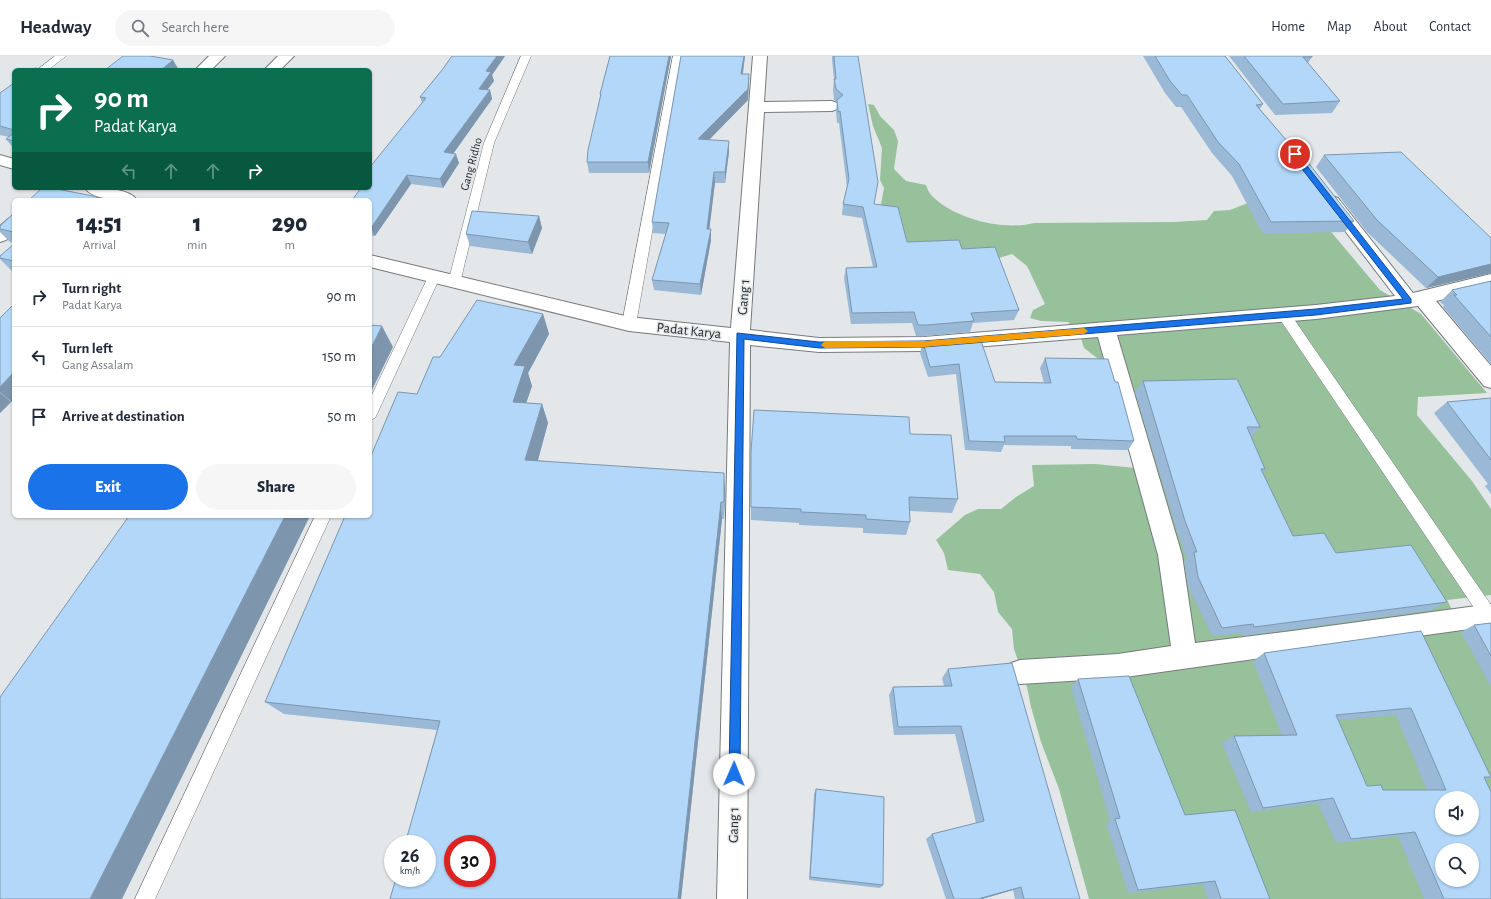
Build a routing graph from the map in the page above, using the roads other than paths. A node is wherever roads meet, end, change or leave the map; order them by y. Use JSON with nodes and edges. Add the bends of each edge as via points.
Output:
{"nodes":[{"id":1,"x":61,"y":56,"type":"edge"},
{"id":2,"x":218,"y":56,"type":"edge"},
{"id":3,"x":287,"y":56,"type":"edge"},
{"id":4,"x":526,"y":56,"type":"edge"},
{"id":5,"x":678,"y":56,"type":"edge"},
{"id":6,"x":760,"y":56,"type":"edge"},
{"id":7,"x":45,"y":68,"type":"edge"},
{"id":8,"x":204,"y":68,"type":"edge"},
{"id":9,"x":273,"y":68,"type":"edge"},
{"id":10,"x":832,"y":106,"type":"dead end"},
{"id":11,"x":756,"y":107,"type":"junction"},
{"id":12,"x":0,"y":160,"type":"edge"},
{"id":13,"x":12,"y":163,"type":"edge"},
{"id":14,"x":1321,"y":188,"type":"edge"},
{"id":15,"x":99,"y":190,"type":"edge"},
{"id":16,"x":140,"y":190,"type":"edge"},
{"id":17,"x":123,"y":198,"type":"edge"},
{"id":18,"x":131,"y":198,"type":"edge"},
{"id":19,"x":12,"y":225,"type":"edge"},
{"id":20,"x":0,"y":236,"type":"edge"},
{"id":21,"x":372,"y":262,"type":"edge"},
{"id":22,"x":434,"y":277,"type":"junction"},
{"id":23,"x":1491,"y":281,"type":"edge"},
{"id":24,"x":454,"y":282,"type":"junction"},
{"id":25,"x":1415,"y":300,"type":"junction"},
{"id":26,"x":1284,"y":315,"type":"junction"},
{"id":27,"x":629,"y":324,"type":"junction"},
{"id":28,"x":1105,"y":329,"type":"junction"},
{"id":29,"x":740,"y":335,"type":"junction"},
{"id":30,"x":1491,"y":380,"type":"edge"},
{"id":31,"x":372,"y":410,"type":"edge"},
{"id":32,"x":322,"y":518,"type":"edge"},
{"id":33,"x":1490,"y":616,"type":"edge"},
{"id":34,"x":1185,"y":656,"type":"junction"},
{"id":35,"x":1020,"y":672,"type":"dead end"},
{"id":36,"x":145,"y":899,"type":"edge"},
{"id":37,"x":732,"y":899,"type":"edge"}],
"edges":[{"from":1,"to":7,"type":"lane"},
{"from":2,"to":8,"type":"street"},
{"from":3,"to":9,"type":"street"},
{"from":4,"to":24,"type":"lane","name":"Gang Ridho","via":[[489,144]]},
{"from":5,"to":27,"type":"lane"},
{"from":6,"to":11,"type":"street","name":"Gang 1"},
{"from":10,"to":11,"type":"street"},
{"from":11,"to":29,"type":"street","name":"Gang 1"},
{"from":12,"to":13,"type":"street"},
{"from":14,"to":25,"type":"street"},
{"from":15,"to":17,"type":"street"},
{"from":16,"to":18,"type":"street"},
{"from":19,"to":20,"type":"street"},
{"from":21,"to":22,"type":"street","name":"Padat Karya"},
{"from":22,"to":24,"type":"street","name":"Padat Karya"},
{"from":22,"to":31,"type":"lane"},
{"from":23,"to":25,"type":"street","name":"Padat Karya"},
{"from":24,"to":27,"type":"street","name":"Padat Karya"},
{"from":25,"to":26,"type":"street","name":"Padat Karya"},
{"from":25,"to":30,"type":"street"},
{"from":26,"to":28,"type":"street","name":"Padat Karya"},
{"from":26,"to":33,"type":"lane"},
{"from":27,"to":29,"type":"street","name":"Padat Karya"},
{"from":28,"to":29,"type":"street","name":"Padat Karya","via":[[924,344],[819,345]]},
{"from":28,"to":34,"type":"street","via":[[1170,555]]},
{"from":29,"to":37,"type":"street","name":"Gang 1"},
{"from":32,"to":36,"type":"lane"},
{"from":33,"to":34,"type":"street"},
{"from":34,"to":35,"type":"street","via":[[1118,666]]}]}
